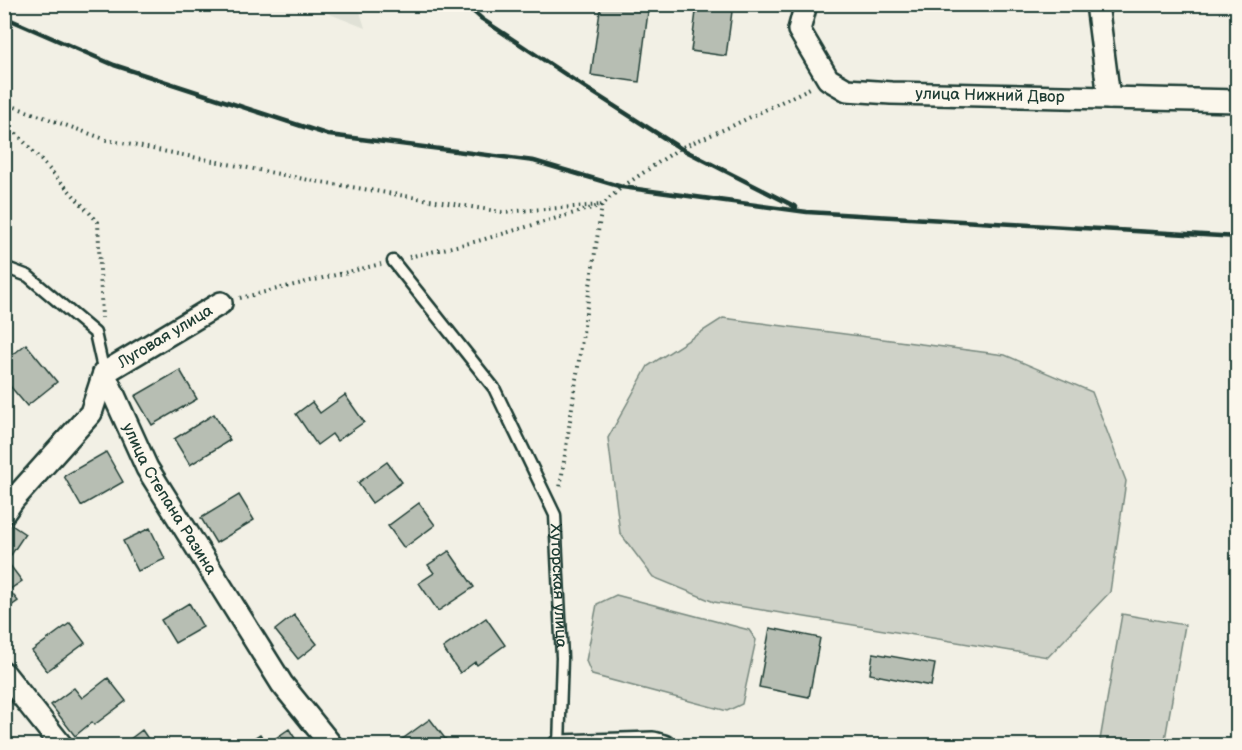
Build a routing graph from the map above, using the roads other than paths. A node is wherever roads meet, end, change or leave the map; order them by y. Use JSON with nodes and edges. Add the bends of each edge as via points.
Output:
{"nodes":[{"id":1,"x":806,"y":4,"type":"edge"},
{"id":2,"x":1097,"y":4,"type":"edge"},
{"id":3,"x":1109,"y":98,"type":"junction"},
{"id":4,"x":1238,"y":101,"type":"edge"},
{"id":5,"x":393,"y":261,"type":"road end"},
{"id":6,"x":4,"y":267,"type":"edge"},
{"id":7,"x":221,"y":303,"type":"road end"},
{"id":8,"x":104,"y":373,"type":"junction"},
{"id":9,"x":4,"y":513,"type":"edge"},
{"id":10,"x":4,"y":674,"type":"edge"},
{"id":11,"x":559,"y":745,"type":"edge"},
{"id":12,"x":62,"y":746,"type":"edge"},
{"id":13,"x":332,"y":746,"type":"edge"},
{"id":14,"x":664,"y":746,"type":"edge"}],
"edges":[{"from":1,"to":3,"type":"street","name":"улица Нижний Двор","via":[[799,30],[828,79],[847,90]]},
{"from":2,"to":3,"type":"street"},
{"from":3,"to":4,"type":"street","name":"улица Нижний Двор"},
{"from":5,"to":11,"type":"lane","name":"Хуторская улица","via":[[494,388],[555,515],[562,658]]},
{"from":6,"to":8,"type":"lane","name":"улица Степана Разина","via":[[28,276],[95,333]]},
{"from":7,"to":8,"type":"street","name":"Луговая улица"},
{"from":8,"to":9,"type":"street","name":"Луговая улица","via":[[91,413]]},
{"from":8,"to":13,"type":"street","name":"улица Степана Разина","via":[[147,468],[282,684]]},
{"from":10,"to":12,"type":"street"},
{"from":11,"to":14,"type":"street","name":"Хуторская улица"}]}
